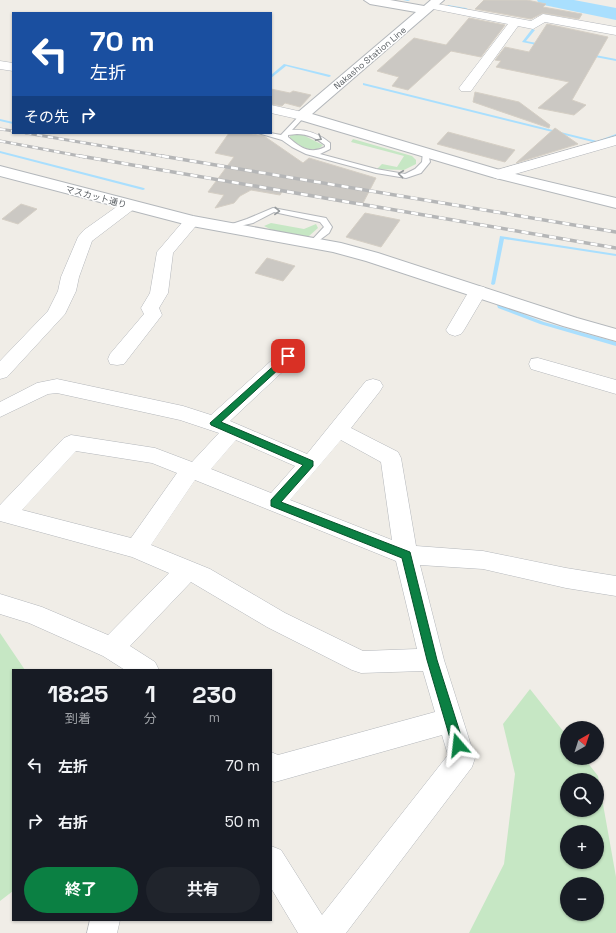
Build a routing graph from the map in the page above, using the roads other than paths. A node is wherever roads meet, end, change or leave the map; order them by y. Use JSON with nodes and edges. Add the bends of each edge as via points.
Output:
{"nodes":[{"id":1,"x":370,"y":0,"type":"edge"},
{"id":2,"x":432,"y":5,"type":"edge"},
{"id":3,"x":515,"y":22,"type":"junction"},
{"id":4,"x":616,"y":31,"type":"edge"},
{"id":5,"x":0,"y":65,"type":"edge"},
{"id":6,"x":12,"y":67,"type":"edge"},
{"id":7,"x":466,"y":88,"type":"dead end"},
{"id":8,"x":272,"y":109,"type":"edge"},
{"id":9,"x":302,"y":116,"type":"junction"},
{"id":10,"x":268,"y":134,"type":"edge"},
{"id":11,"x":285,"y":136,"type":"junction"},
{"id":12,"x":616,"y":140,"type":"edge"},
{"id":13,"x":308,"y":153,"type":"junction"},
{"id":14,"x":425,"y":153,"type":"junction"},
{"id":15,"x":0,"y":171,"type":"edge"},
{"id":16,"x":498,"y":174,"type":"junction"},
{"id":17,"x":616,"y":203,"type":"edge"},
{"id":18,"x":128,"y":206,"type":"junction"},
{"id":19,"x":192,"y":221,"type":"junction"},
{"id":20,"x":258,"y":226,"type":"junction"},
{"id":21,"x":313,"y":243,"type":"junction"},
{"id":22,"x":478,"y":291,"type":"junction"},
{"id":23,"x":455,"y":330,"type":"dead end"},
{"id":24,"x":616,"y":335,"type":"edge"},
{"id":25,"x":288,"y":356,"type":"dead end"},
{"id":26,"x":117,"y":359,"type":"dead end"},
{"id":27,"x":538,"y":364,"type":"dead end"},
{"id":28,"x":0,"y":372,"type":"edge"},
{"id":29,"x":373,"y":386,"type":"dead end"},
{"id":30,"x":616,"y":387,"type":"edge"},
{"id":31,"x":0,"y":410,"type":"edge"},
{"id":32,"x":224,"y":427,"type":"junction"},
{"id":33,"x":338,"y":430,"type":"junction"},
{"id":34,"x":310,"y":464,"type":"junction"},
{"id":35,"x":193,"y":471,"type":"junction"},
{"id":36,"x":274,"y":503,"type":"junction"},
{"id":37,"x":136,"y":549,"type":"junction"},
{"id":38,"x":406,"y":555,"type":"junction"},
{"id":39,"x":188,"y":570,"type":"junction"},
{"id":40,"x":616,"y":586,"type":"edge"},
{"id":41,"x":0,"y":604,"type":"edge"},
{"id":42,"x":112,"y":648,"type":"junction"},
{"id":43,"x":432,"y":660,"type":"junction"},
{"id":44,"x":144,"y":669,"type":"edge"},
{"id":45,"x":451,"y":720,"type":"junction"},
{"id":46,"x":272,"y":766,"type":"edge"},
{"id":47,"x":272,"y":862,"type":"edge"},
{"id":48,"x":105,"y":921,"type":"edge"},
{"id":49,"x":102,"y":933,"type":"edge"},
{"id":50,"x":315,"y":933,"type":"edge"},
{"id":51,"x":327,"y":933,"type":"edge"}],
"edges":[{"from":1,"to":2,"type":"street"},
{"from":2,"to":3,"type":"street"},
{"from":2,"to":9,"type":"street","name":"Nakasho Station Line"},
{"from":3,"to":4,"type":"street","via":[[534,25],[542,18]]},
{"from":3,"to":7,"type":"street"},
{"from":5,"to":6,"type":"street"},
{"from":8,"to":9,"type":"street"},
{"from":9,"to":11,"type":"lane"},
{"from":9,"to":14,"type":"street"},
{"from":10,"to":11,"type":"lane"},
{"from":11,"to":13,"type":"lane","via":[[294,146]]},
{"from":11,"to":13,"type":"lane","one_way":true,"via":[[301,131],[328,144],[328,148],[321,152]]},
{"from":12,"to":16,"type":"street"},
{"from":14,"to":13,"type":"lane","one_way":true,"via":[[426,162],[406,176]]},
{"from":14,"to":16,"type":"street"},
{"from":15,"to":18,"type":"street","name":"マスカット通り"},
{"from":16,"to":17,"type":"street"},
{"from":18,"to":19,"type":"street","name":"マスカット通り"},
{"from":18,"to":28,"type":"street","via":[[84,240],[67,291],[56,314]]},
{"from":19,"to":20,"type":"street","name":"マスカット通り","via":[[227,227]]},
{"from":19,"to":26,"type":"street","via":[[165,252],[159,293],[150,308],[153,315]]},
{"from":20,"to":21,"type":"street","name":"マスカット通り"},
{"from":20,"to":21,"type":"lane","one_way":true,"via":[[273,210],[323,220],[328,227]]},
{"from":21,"to":22,"type":"street","name":"マスカット通り","via":[[372,257]]},
{"from":22,"to":23,"type":"street"},
{"from":22,"to":24,"type":"street","name":"マスカット通り"},
{"from":25,"to":32,"type":"street"},
{"from":27,"to":30,"type":"street"},
{"from":29,"to":33,"type":"street"},
{"from":31,"to":32,"type":"street","via":[[44,388],[57,386],[183,413]]},
{"from":32,"to":34,"type":"street"},
{"from":32,"to":35,"type":"street"},
{"from":33,"to":34,"type":"street"},
{"from":33,"to":38,"type":"street","via":[[391,458]]},
{"from":34,"to":36,"type":"street"},
{"from":35,"to":36,"type":"street"},
{"from":35,"to":37,"type":"street"},
{"from":35,"to":37,"type":"street","via":[[155,456],[70,443],[5,514]]},
{"from":36,"to":38,"type":"street"},
{"from":37,"to":39,"type":"street"},
{"from":38,"to":40,"type":"street","via":[[483,560]]},
{"from":38,"to":43,"type":"street"},
{"from":39,"to":42,"type":"street"},
{"from":39,"to":43,"type":"street","via":[[276,620],[361,662]]},
{"from":41,"to":42,"type":"street","via":[[34,614]]},
{"from":42,"to":44,"type":"street"},
{"from":43,"to":45,"type":"street"},
{"from":45,"to":46,"type":"street","via":[[275,769]]},
{"from":45,"to":51,"type":"street","via":[[462,758]]},
{"from":47,"to":50,"type":"street"},
{"from":48,"to":49,"type":"street"}]}
